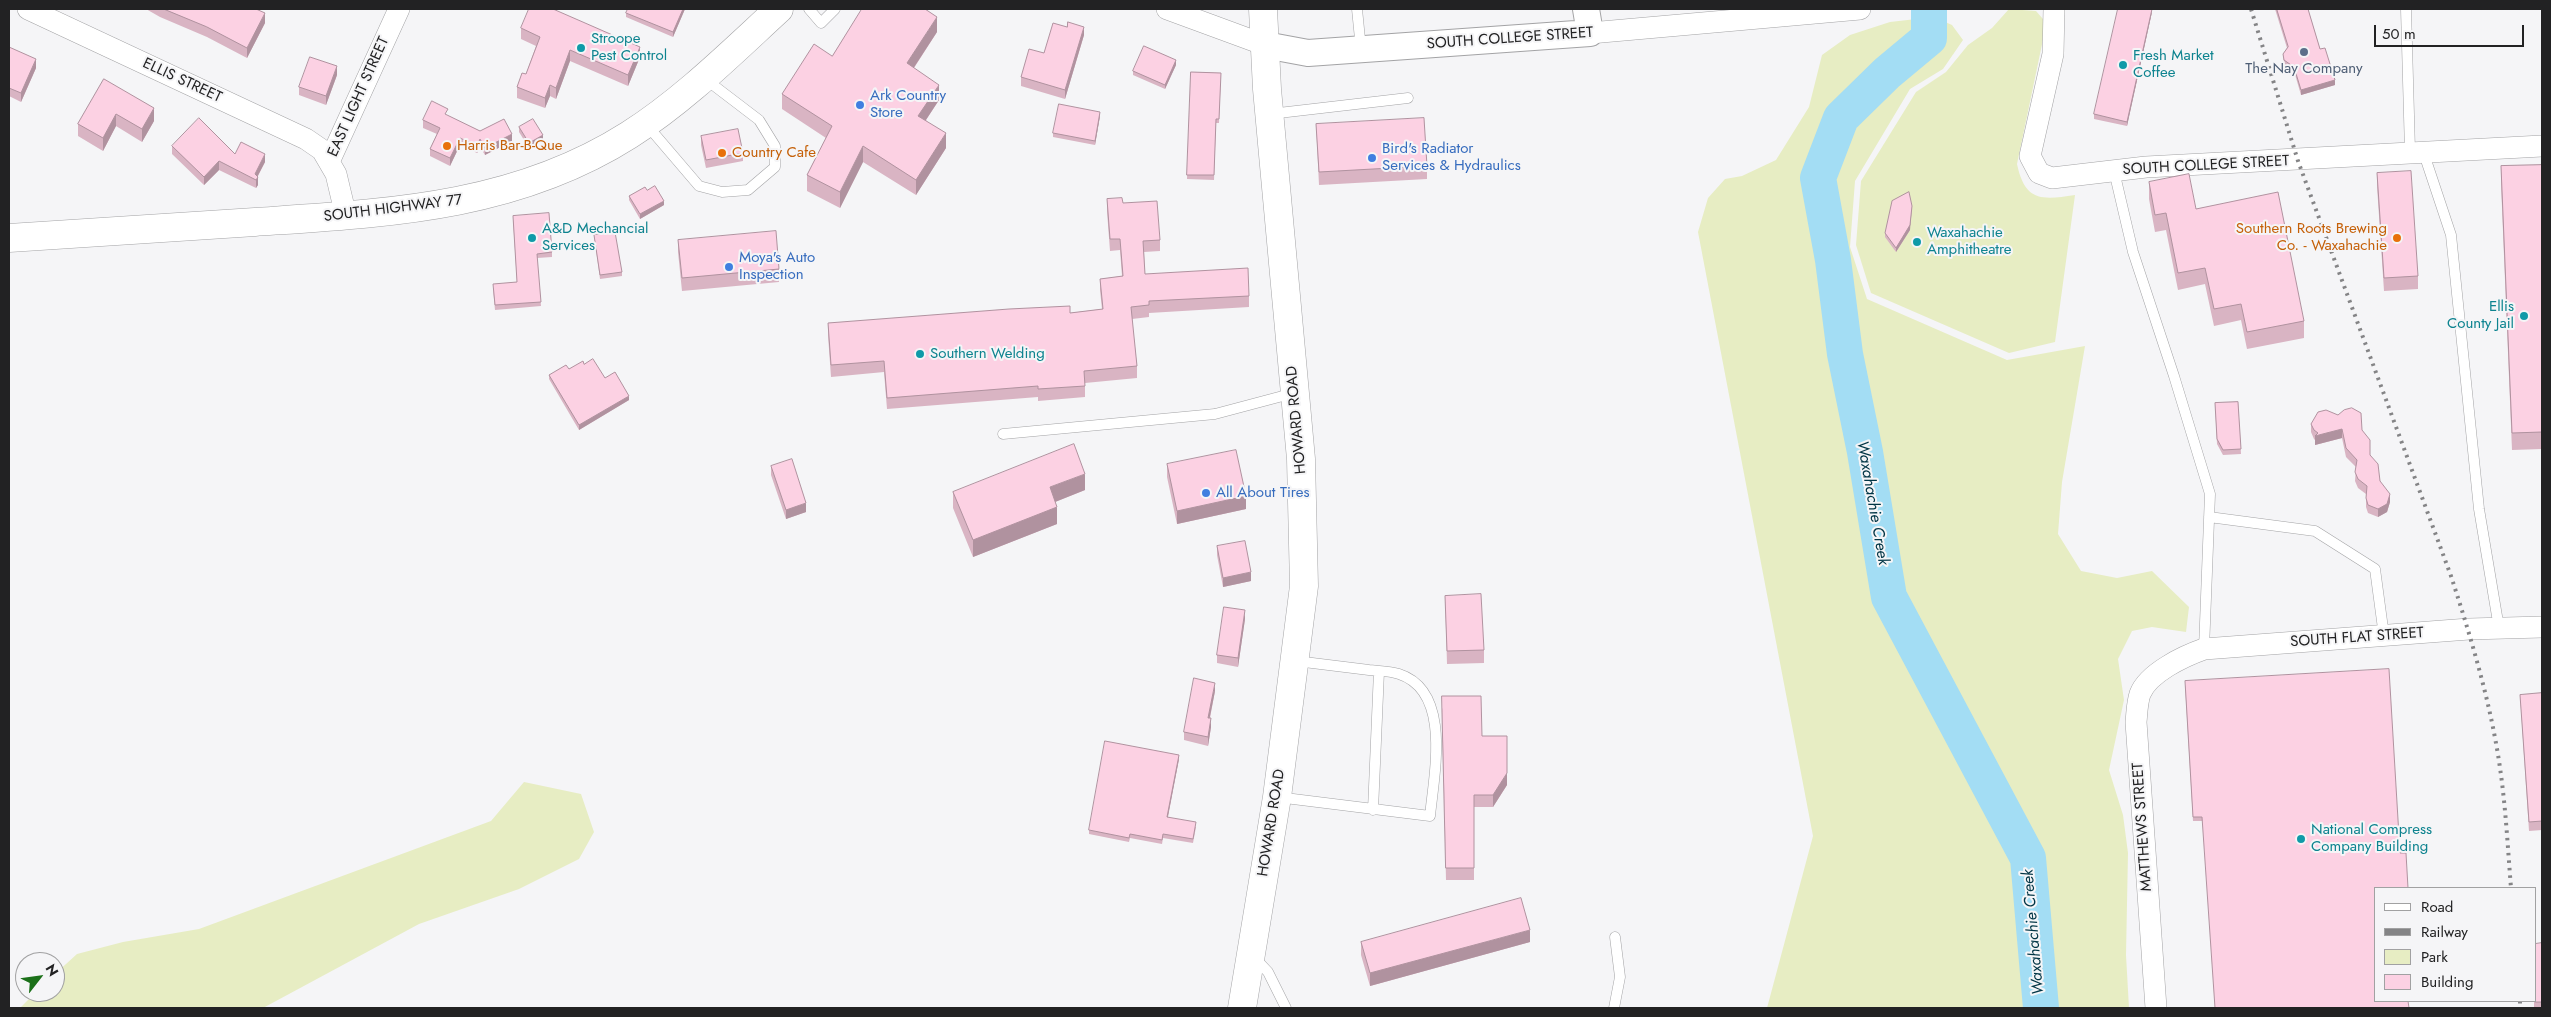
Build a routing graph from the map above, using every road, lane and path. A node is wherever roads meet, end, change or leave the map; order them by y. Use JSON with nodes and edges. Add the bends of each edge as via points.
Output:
{"nodes":[{"id":1,"x":28,"y":9,"type":"edge"},
{"id":2,"x":399,"y":9,"type":"edge"},
{"id":3,"x":779,"y":9,"type":"edge"},
{"id":4,"x":809,"y":9,"type":"edge"},
{"id":5,"x":835,"y":9,"type":"edge"},
{"id":6,"x":1167,"y":9,"type":"edge"},
{"id":7,"x":1262,"y":9,"type":"edge"},
{"id":8,"x":1358,"y":9,"type":"edge"},
{"id":9,"x":2054,"y":9,"type":"edge"},
{"id":10,"x":2406,"y":9,"type":"edge"},
{"id":11,"x":1850,"y":10,"type":"edge"},
{"id":12,"x":1588,"y":21,"type":"edge"},
{"id":13,"x":1265,"y":45,"type":"junction"},
{"id":14,"x":1361,"y":49,"type":"junction"},
{"id":15,"x":703,"y":78,"type":"junction"},
{"id":16,"x":1408,"y":98,"type":"dead end"},
{"id":17,"x":1269,"y":114,"type":"junction"},
{"id":18,"x":645,"y":124,"type":"junction"},
{"id":19,"x":2542,"y":146,"type":"edge"},
{"id":20,"x":2417,"y":151,"type":"junction"},
{"id":21,"x":329,"y":162,"type":"junction"},
{"id":22,"x":2114,"y":171,"type":"junction"},
{"id":23,"x":346,"y":216,"type":"junction"},
{"id":24,"x":9,"y":238,"type":"edge"},
{"id":25,"x":1295,"y":393,"type":"junction"},
{"id":26,"x":1003,"y":434,"type":"dead end"},
{"id":27,"x":2209,"y":517,"type":"junction"},
{"id":28,"x":2542,"y":627,"type":"edge"},
{"id":29,"x":2499,"y":628,"type":"junction"},
{"id":30,"x":2384,"y":636,"type":"junction"},
{"id":31,"x":2204,"y":649,"type":"junction"},
{"id":32,"x":1295,"y":661,"type":"junction"},
{"id":33,"x":2175,"y":661,"type":"joint"},
{"id":34,"x":1379,"y":671,"type":"junction"},
{"id":35,"x":1277,"y":797,"type":"junction"},
{"id":36,"x":1373,"y":810,"type":"junction"},
{"id":37,"x":1615,"y":937,"type":"dead end"},
{"id":38,"x":1251,"y":954,"type":"junction"},
{"id":39,"x":1242,"y":1008,"type":"edge"},
{"id":40,"x":1286,"y":1008,"type":"edge"},
{"id":41,"x":1614,"y":1008,"type":"edge"},
{"id":42,"x":2156,"y":1008,"type":"edge"}],
"edges":[{"from":1,"to":21,"type":"street","name":"ELLIS STREET","via":[[306,139],[322,150]]},
{"from":2,"to":21,"type":"street","name":"EAST LIGHT STREET"},
{"from":3,"to":15,"type":"main road","name":"SOUTH HIGHWAY 77"},
{"from":4,"to":5,"type":"lane","via":[[821,23]]},
{"from":6,"to":13,"type":"street","name":"SOUTH COLLEGE STREET"},
{"from":7,"to":13,"type":"main road","name":"HOWARD ROAD"},
{"from":8,"to":14,"type":"lane"},
{"from":9,"to":22,"type":"street","name":"SOUTH COLLEGE STREET","via":[[2053,54],[2030,156],[2039,173],[2052,178]]},
{"from":10,"to":20,"type":"lane"},
{"from":11,"to":12,"type":"street","name":"SOUTH COLLEGE STREET"},
{"from":12,"to":14,"type":"street","name":"SOUTH COLLEGE STREET"},
{"from":13,"to":14,"type":"street","name":"SOUTH COLLEGE STREET","via":[[1308,53]]},
{"from":13,"to":17,"type":"main road","name":"HOWARD ROAD"},
{"from":15,"to":18,"type":"main road","name":"SOUTH HIGHWAY 77"},
{"from":15,"to":18,"type":"lane","via":[[760,120],[775,146],[775,166],[748,190],[722,192],[699,186]]},
{"from":16,"to":17,"type":"lane"},
{"from":17,"to":25,"type":"main road","name":"HOWARD ROAD"},
{"from":18,"to":23,"type":"main road","name":"SOUTH HIGHWAY 77","via":[[592,156],[522,186],[460,202]]},
{"from":19,"to":20,"type":"street","name":"SOUTH COLLEGE STREET"},
{"from":20,"to":22,"type":"street","name":"SOUTH COLLEGE STREET"},
{"from":20,"to":29,"type":"lane","via":[[2451,235],[2479,509]]},
{"from":21,"to":23,"type":"street","name":"EAST LIGHT STREET","via":[[336,174]]},
{"from":22,"to":27,"type":"lane","via":[[2133,252],[2210,494]]},
{"from":23,"to":24,"type":"main road","name":"SOUTH HIGHWAY 77"},
{"from":25,"to":26,"type":"lane","via":[[1215,414]]},
{"from":25,"to":32,"type":"main road","name":"HOWARD ROAD","via":[[1301,459],[1304,586]]},
{"from":27,"to":30,"type":"lane","via":[[2314,531],[2374,569]]},
{"from":27,"to":31,"type":"lane"},
{"from":28,"to":29,"type":"street","name":"SOUTH FLAT STREET"},
{"from":29,"to":30,"type":"street","name":"SOUTH FLAT STREET"},
{"from":30,"to":31,"type":"street","name":"SOUTH FLAT STREET"},
{"from":31,"to":33,"type":"street","name":"SOUTH FLAT STREET"},
{"from":32,"to":34,"type":"lane"},
{"from":32,"to":35,"type":"main road","name":"HOWARD ROAD"},
{"from":33,"to":42,"type":"street","name":"MATTHEWS STREET","via":[[2147,683],[2140,694],[2136,722]]},
{"from":34,"to":36,"type":"lane"},
{"from":34,"to":36,"type":"lane","via":[[1399,674],[1418,683],[1433,714],[1437,744],[1430,816]]},
{"from":35,"to":36,"type":"lane"},
{"from":35,"to":38,"type":"main road","name":"HOWARD ROAD"},
{"from":37,"to":41,"type":"lane","via":[[1620,977]]},
{"from":38,"to":39,"type":"main road","name":"HOWARD ROAD"},
{"from":38,"to":40,"type":"lane","via":[[1268,972]]}]}
